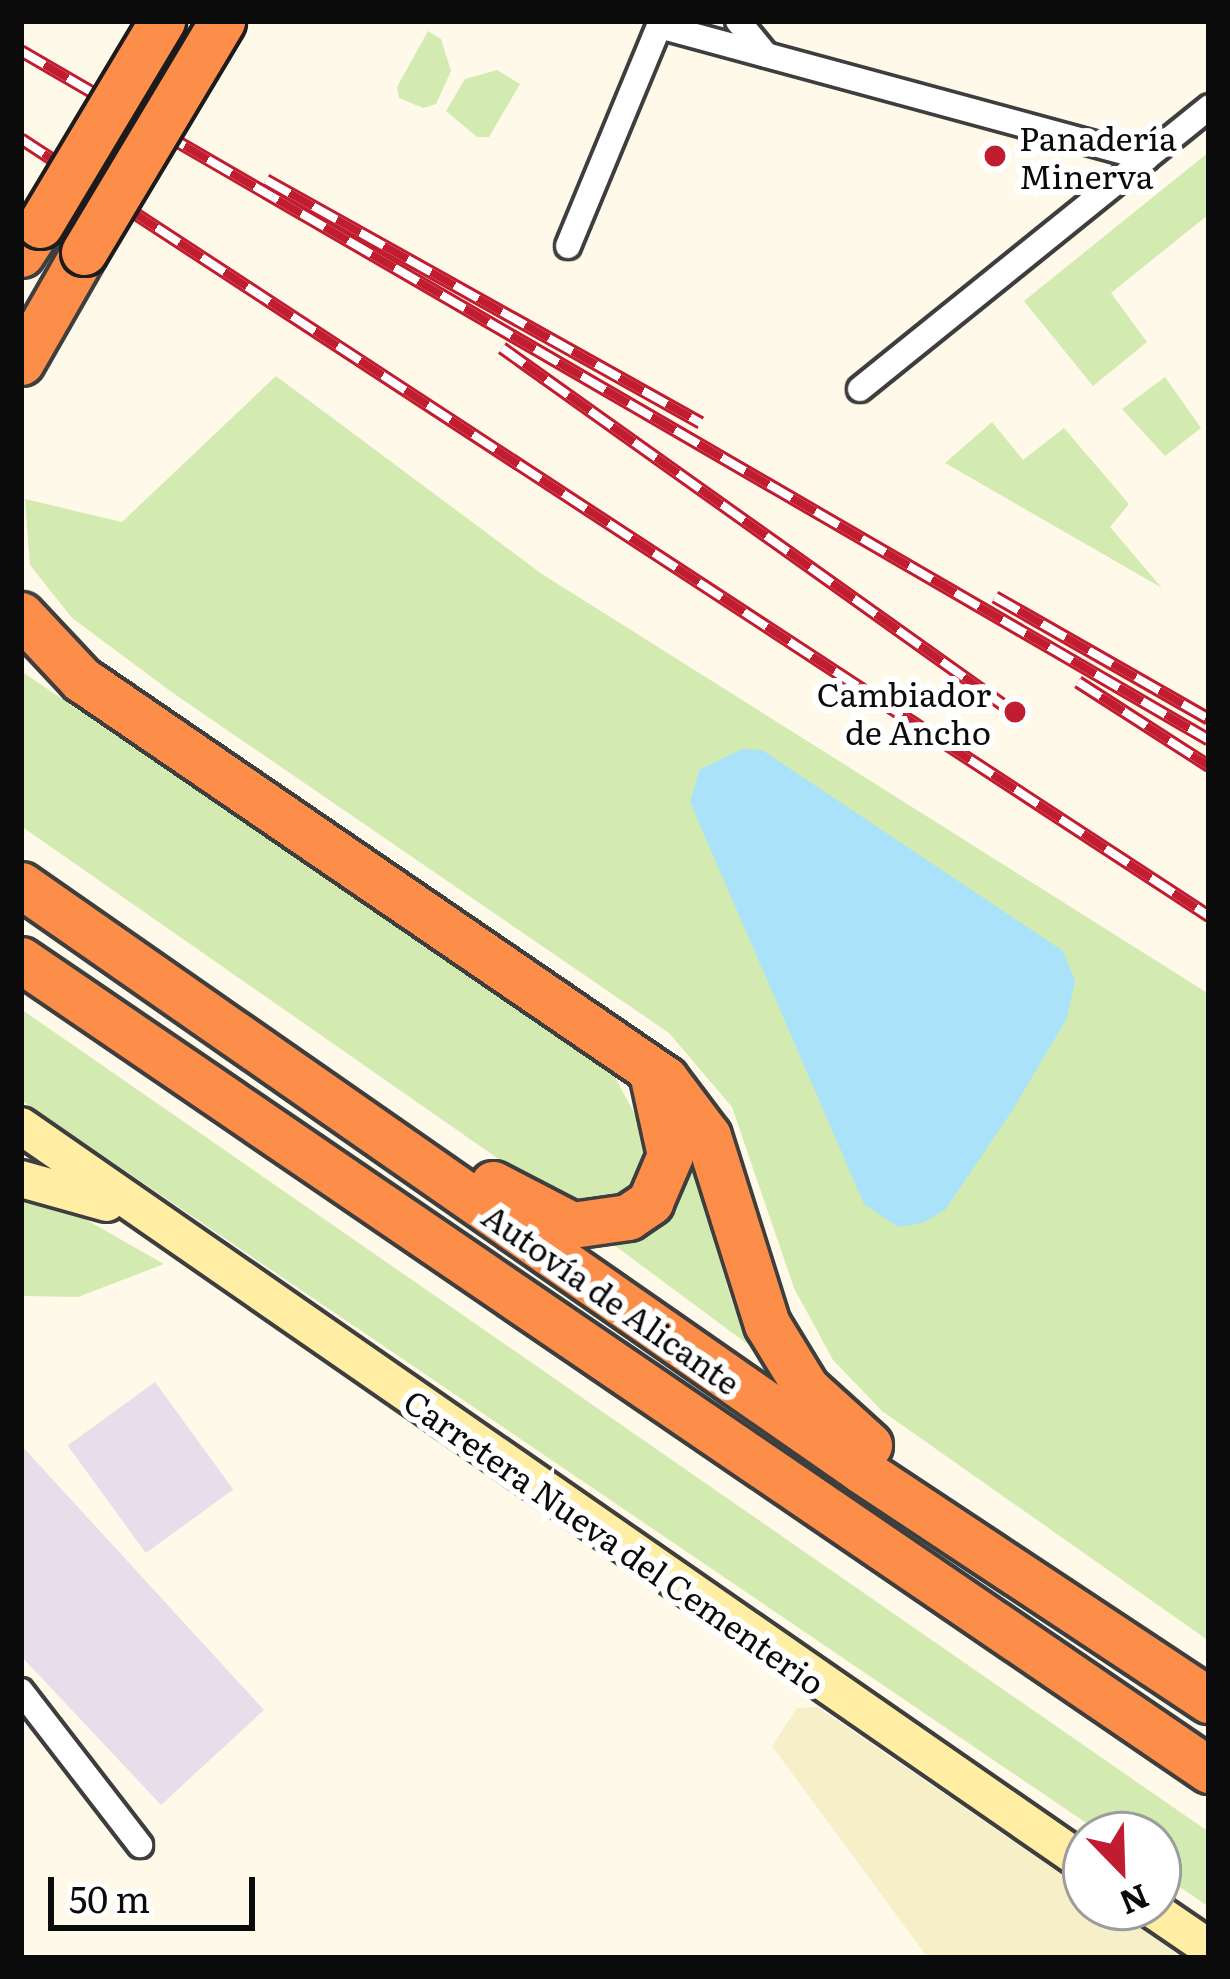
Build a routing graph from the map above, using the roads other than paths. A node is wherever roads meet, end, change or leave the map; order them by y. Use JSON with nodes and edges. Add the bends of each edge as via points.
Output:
{"nodes":[{"id":1,"x":162,"y":21,"type":"edge"},
{"id":2,"x":222,"y":21,"type":"edge"},
{"id":3,"x":738,"y":21,"type":"edge"},
{"id":4,"x":660,"y":23,"type":"edge"},
{"id":5,"x":766,"y":55,"type":"junction"},
{"id":6,"x":1209,"y":107,"type":"edge"},
{"id":7,"x":1147,"y":158,"type":"junction"},
{"id":8,"x":30,"y":240,"type":"edge"},
{"id":9,"x":568,"y":246,"type":"dead end"},
{"id":10,"x":21,"y":362,"type":"edge"},
{"id":11,"x":860,"y":388,"type":"dead end"},
{"id":12,"x":21,"y":615,"type":"edge"},
{"id":13,"x":21,"y":654,"type":"edge"},
{"id":14,"x":81,"y":679,"type":"junction"},
{"id":15,"x":21,"y":885,"type":"edge"},
{"id":16,"x":21,"y":960,"type":"edge"},
{"id":17,"x":650,"y":1069,"type":"junction"},
{"id":18,"x":362,"y":1117,"type":"junction"},
{"id":19,"x":21,"y":1126,"type":"edge"},
{"id":20,"x":21,"y":1179,"type":"edge"},
{"id":21,"x":144,"y":1218,"type":"junction"},
{"id":22,"x":949,"y":1522,"type":"junction"},
{"id":23,"x":21,"y":1691,"type":"edge"},
{"id":24,"x":1209,"y":1700,"type":"edge"},
{"id":25,"x":1209,"y":1770,"type":"edge"},
{"id":26,"x":140,"y":1845,"type":"dead end"},
{"id":27,"x":1062,"y":1848,"type":"edge"},
{"id":28,"x":1182,"y":1930,"type":"edge"},
{"id":29,"x":1209,"y":1948,"type":"edge"}],
"edges":[{"from":1,"to":8,"type":"highway","bridge":true},
{"from":2,"to":10,"type":"highway","bridge":true},
{"from":3,"to":5,"type":"street"},
{"from":4,"to":5,"type":"street"},
{"from":4,"to":9,"type":"street"},
{"from":5,"to":7,"type":"street"},
{"from":6,"to":7,"type":"street"},
{"from":7,"to":11,"type":"street"},
{"from":12,"to":14,"type":"highway"},
{"from":13,"to":14,"type":"highway"},
{"from":14,"to":17,"type":"highway"},
{"from":15,"to":18,"type":"highway","name":"Autovía de Alicante"},
{"from":16,"to":25,"type":"highway","name":"Autovía de Alicante"},
{"from":17,"to":18,"type":"highway","via":[[670,1130],[666,1178],[650,1202],[603,1227],[572,1225],[526,1205],[424,1139]]},
{"from":17,"to":22,"type":"highway","via":[[708,1136],[767,1324],[806,1388]]},
{"from":18,"to":22,"type":"highway","name":"Autovía de Alicante","via":[[861,1470]]},
{"from":19,"to":21,"type":"street","name":"Carretera Nueva del Cementerio"},
{"from":20,"to":21,"type":"street","name":"Carretera Nueva del Cementerio"},
{"from":21,"to":27,"type":"street","name":"Carretera Nueva del Cementerio"},
{"from":22,"to":24,"type":"highway","name":"Autovía de Alicante"},
{"from":23,"to":26,"type":"street"},
{"from":28,"to":29,"type":"street"}]}
